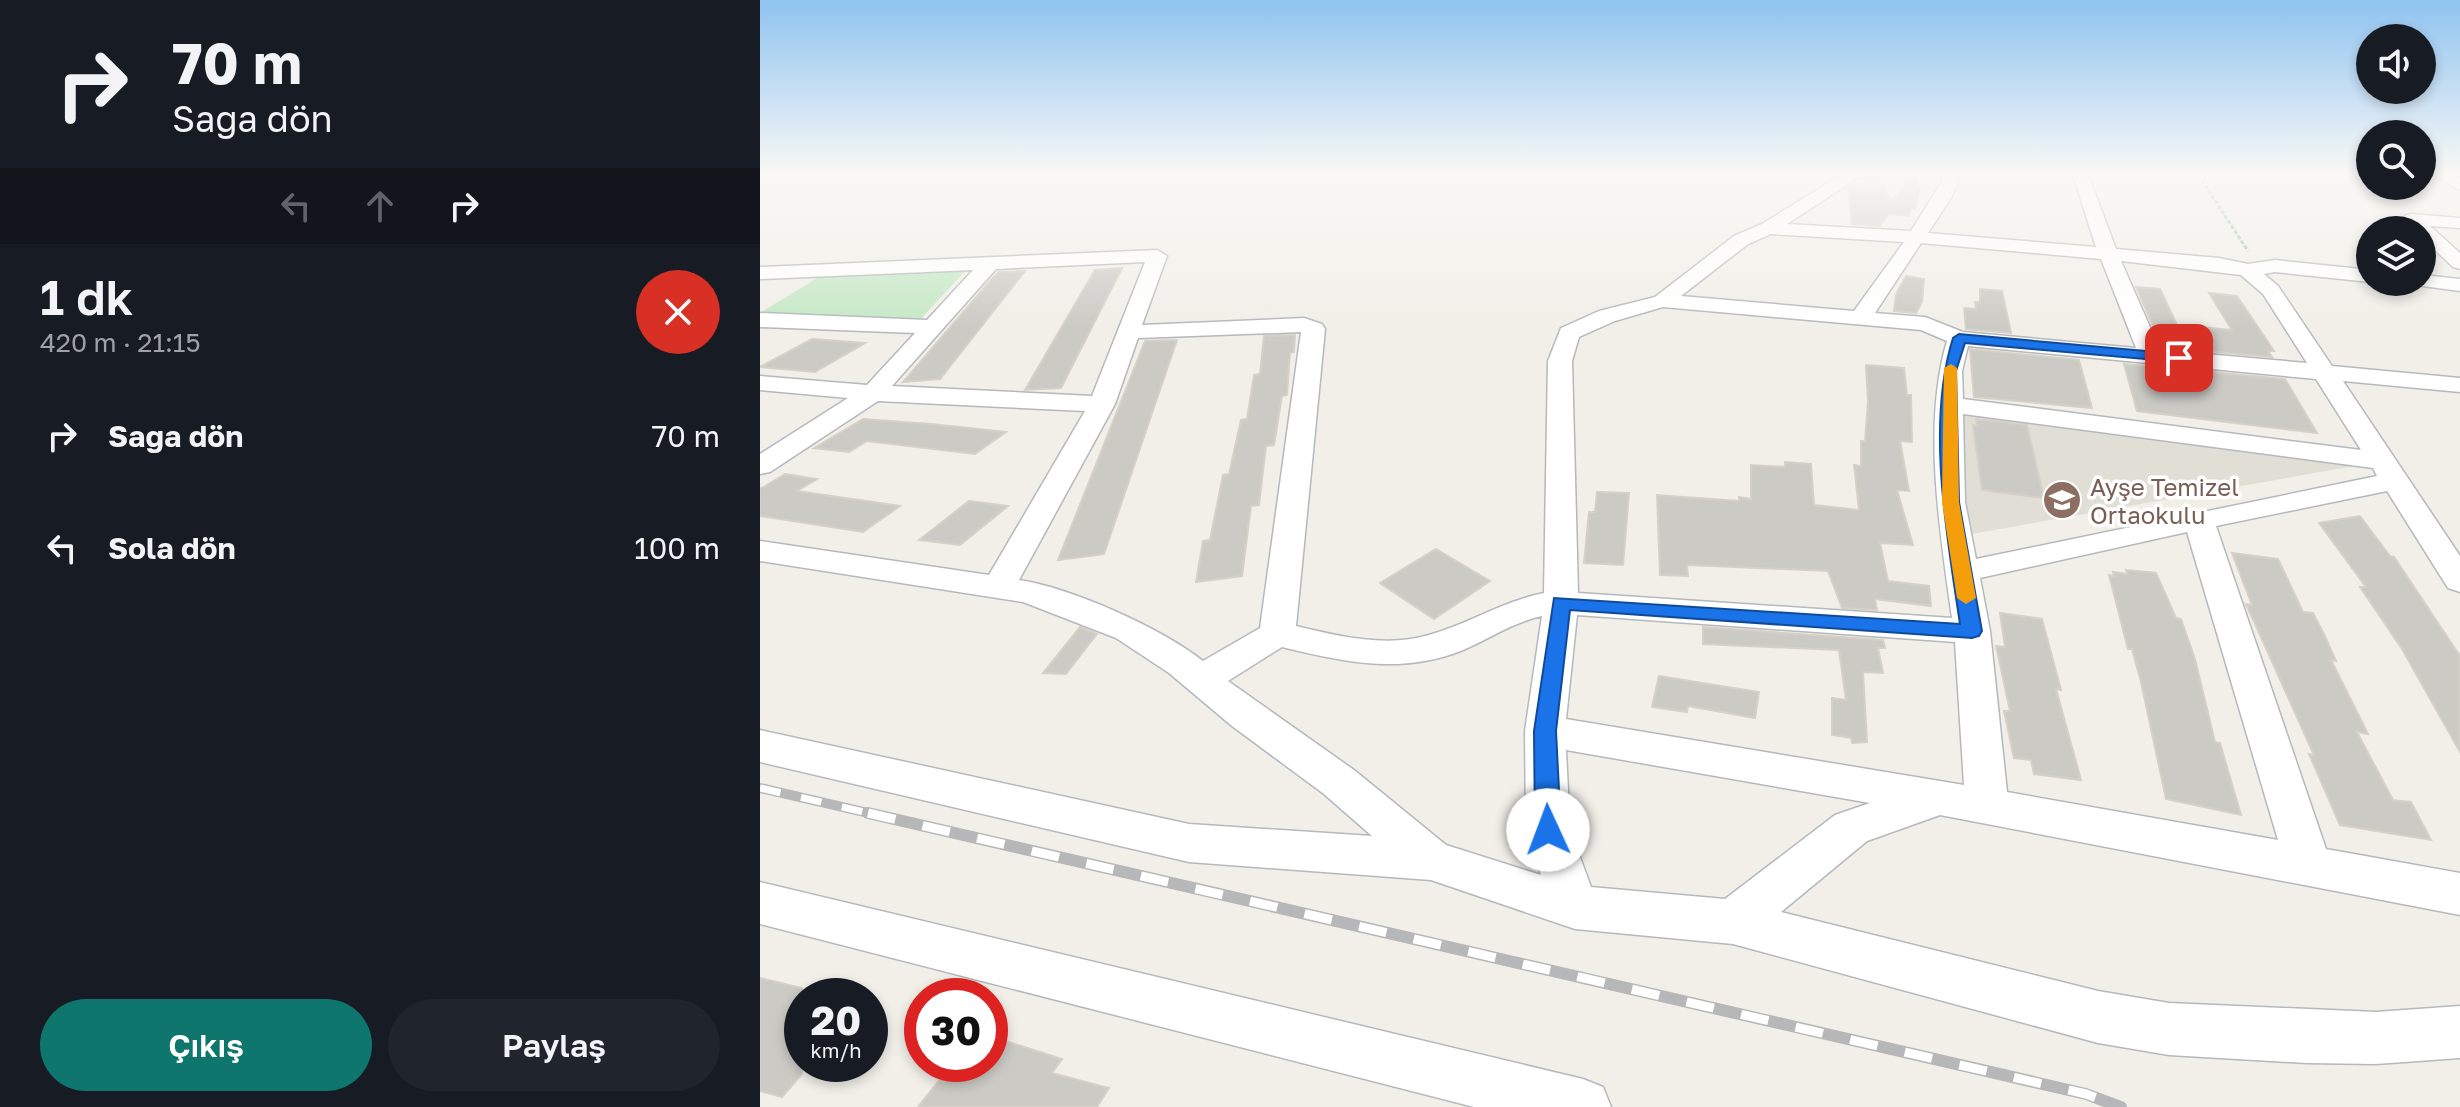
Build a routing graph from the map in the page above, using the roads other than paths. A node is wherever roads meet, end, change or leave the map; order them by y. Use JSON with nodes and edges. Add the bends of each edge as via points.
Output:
{"nodes":[{"id":1,"x":1775,"y":224,"type":"edge"},
{"id":2,"x":1925,"y":224,"type":"edge"},
{"id":3,"x":2097,"y":224,"type":"edge"},
{"id":4,"x":2417,"y":224,"type":"edge"},
{"id":5,"x":1768,"y":228,"type":"junction"},
{"id":6,"x":1915,"y":237,"type":"junction"},
{"id":7,"x":2110,"y":255,"type":"junction"},
{"id":8,"x":992,"y":261,"type":"junction"},
{"id":9,"x":2459,"y":262,"type":"edge"},
{"id":10,"x":2248,"y":270,"type":"junction"},
{"id":11,"x":802,"y":271,"type":"junction"},
{"id":12,"x":760,"y":273,"type":"edge"},
{"id":13,"x":2356,"y":275,"type":"edge"},
{"id":14,"x":2436,"y":282,"type":"edge"},
{"id":15,"x":2460,"y":285,"type":"edge"},
{"id":16,"x":770,"y":292,"type":"dead end"},
{"id":17,"x":1662,"y":301,"type":"junction"},
{"id":18,"x":1862,"y":316,"type":"junction"},
{"id":19,"x":760,"y":320,"type":"edge"},
{"id":20,"x":930,"y":327,"type":"junction"},
{"id":21,"x":1131,"y":332,"type":"junction"},
{"id":22,"x":1959,"y":338,"type":"junction"},
{"id":23,"x":2151,"y":355,"type":"junction"},
{"id":24,"x":2323,"y":371,"type":"junction"},
{"id":25,"x":760,"y":383,"type":"edge"},
{"id":26,"x":2460,"y":385,"type":"edge"},
{"id":27,"x":873,"y":393,"type":"junction"},
{"id":28,"x":1102,"y":404,"type":"junction"},
{"id":29,"x":1950,"y":405,"type":"junction"},
{"id":30,"x":760,"y":466,"type":"edge"},
{"id":31,"x":2387,"y":471,"type":"junction"},
{"id":32,"x":2199,"y":521,"type":"junction"},
{"id":33,"x":760,"y":551,"type":"edge"},
{"id":34,"x":1962,"y":572,"type":"junction"},
{"id":35,"x":2460,"y":581,"type":"edge"},
{"id":36,"x":999,"y":586,"type":"junction"},
{"id":37,"x":1561,"y":603,"type":"junction"},
{"id":38,"x":1972,"y":631,"type":"junction"},
{"id":39,"x":1277,"y":634,"type":"junction"},
{"id":40,"x":1201,"y":680,"type":"junction"},
{"id":41,"x":1545,"y":731,"type":"junction"},
{"id":42,"x":760,"y":746,"type":"edge"},
{"id":43,"x":1937,"y":799,"type":"junction"},
{"id":44,"x":1987,"y":806,"type":"junction"},
{"id":45,"x":1431,"y":860,"type":"junction"},
{"id":46,"x":2309,"y":867,"type":"junction"},
{"id":47,"x":2460,"y":894,"type":"edge"},
{"id":48,"x":760,"y":903,"type":"edge"},
{"id":49,"x":1575,"y":907,"type":"junction"},
{"id":50,"x":1733,"y":922,"type":"junction"},
{"id":51,"x":2460,"y":1032,"type":"edge"},
{"id":52,"x":1583,"y":1107,"type":"edge"}],
"edges":[{"from":1,"to":5,"type":"street"},
{"from":2,"to":6,"type":"street"},
{"from":3,"to":7,"type":"street"},
{"from":4,"to":9,"type":"street"},
{"from":5,"to":6,"type":"street"},
{"from":5,"to":17,"type":"street","via":[[1741,240]]},
{"from":6,"to":7,"type":"street"},
{"from":6,"to":18,"type":"street"},
{"from":7,"to":10,"type":"street"},
{"from":7,"to":23,"type":"street"},
{"from":8,"to":11,"type":"street"},
{"from":8,"to":20,"type":"street"},
{"from":8,"to":21,"type":"street","via":[[1157,256]]},
{"from":10,"to":13,"type":"street","via":[[2275,266]]},
{"from":10,"to":24,"type":"street","via":[[2271,290]]},
{"from":11,"to":12,"type":"street"},
{"from":11,"to":16,"type":"street"},
{"from":14,"to":15,"type":"street"},
{"from":17,"to":18,"type":"street"},
{"from":17,"to":37,"type":"street","via":[[1607,316],[1569,333],[1565,342],[1560,361]]},
{"from":18,"to":22,"type":"street","via":[[1925,324]]},
{"from":19,"to":20,"type":"street"},
{"from":20,"to":27,"type":"street"},
{"from":21,"to":28,"type":"street"},
{"from":21,"to":39,"type":"street","via":[[1304,325],[1314,329]]},
{"from":22,"to":23,"type":"street"},
{"from":22,"to":29,"type":"street","via":[[1950,371]]},
{"from":23,"to":24,"type":"street"},
{"from":24,"to":26,"type":"street"},
{"from":24,"to":31,"type":"street"},
{"from":25,"to":27,"type":"street"},
{"from":27,"to":28,"type":"street"},
{"from":27,"to":30,"type":"street"},
{"from":28,"to":36,"type":"street"},
{"from":29,"to":31,"type":"street"},
{"from":29,"to":34,"type":"street","via":[[1950,502]]},
{"from":31,"to":32,"type":"street"},
{"from":31,"to":35,"type":"street"},
{"from":32,"to":34,"type":"street"},
{"from":32,"to":46,"type":"street"},
{"from":33,"to":36,"type":"street"},
{"from":34,"to":38,"type":"street"},
{"from":36,"to":40,"type":"street","via":[[1029,592],[1128,630]]},
{"from":37,"to":38,"type":"street"},
{"from":37,"to":39,"type":"street","via":[[1535,604],[1416,650],[1351,652]]},
{"from":37,"to":41,"type":"street"},
{"from":38,"to":44,"type":"street"},
{"from":39,"to":40,"type":"street"},
{"from":40,"to":45,"type":"street","via":[[1339,782]]},
{"from":41,"to":43,"type":"street"},
{"from":41,"to":49,"type":"street","via":[[1548,830]]},
{"from":42,"to":45,"type":"street","via":[[1189,843]]},
{"from":43,"to":44,"type":"street"},
{"from":43,"to":50,"type":"street","via":[[1851,828]]},
{"from":44,"to":46,"type":"street"},
{"from":45,"to":49,"type":"street"},
{"from":46,"to":47,"type":"street"},
{"from":48,"to":52,"type":"street"},
{"from":49,"to":50,"type":"street"},
{"from":50,"to":51,"type":"street","via":[[2098,1017],[2169,1029],[2376,1038]]}]}
